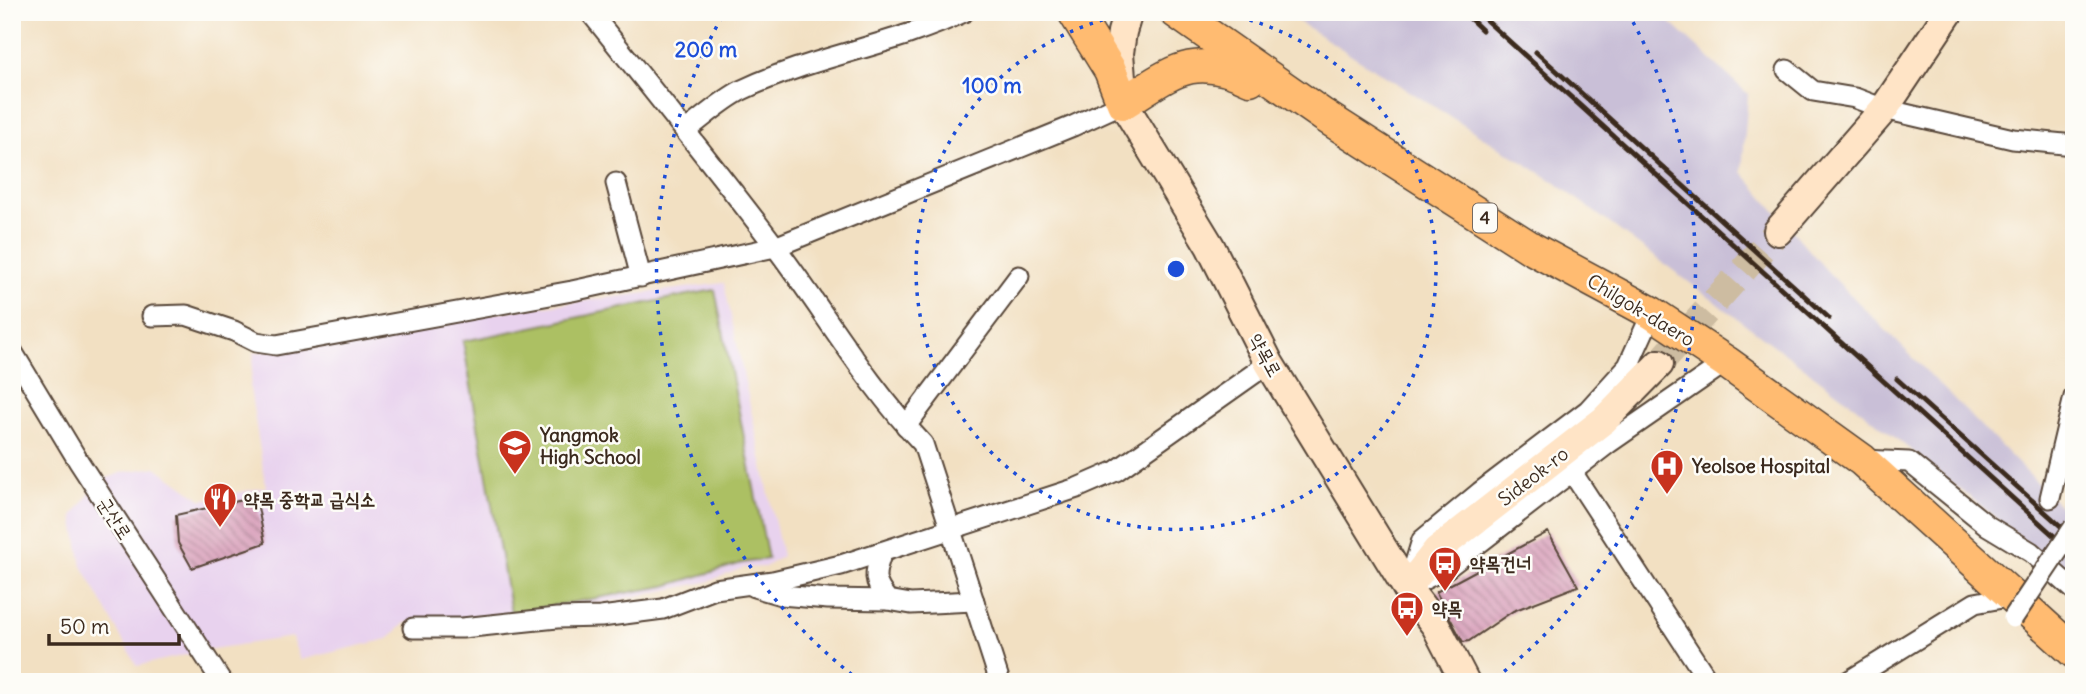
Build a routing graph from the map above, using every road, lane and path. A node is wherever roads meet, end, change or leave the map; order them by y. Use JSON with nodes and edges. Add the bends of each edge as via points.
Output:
{"nodes":[{"id":1,"x":590,"y":12,"type":"edge"},
{"id":2,"x":964,"y":12,"type":"edge"},
{"id":3,"x":1074,"y":12,"type":"edge"},
{"id":4,"x":1128,"y":12,"type":"edge"},
{"id":5,"x":1176,"y":12,"type":"edge"},
{"id":6,"x":1950,"y":12,"type":"edge"},
{"id":7,"x":1787,"y":70,"type":"dead end"},
{"id":8,"x":1123,"y":103,"type":"junction"},
{"id":9,"x":1884,"y":109,"type":"junction"},
{"id":10,"x":1324,"y":115,"type":"junction"},
{"id":11,"x":685,"y":131,"type":"junction"},
{"id":12,"x":2074,"y":145,"type":"edge"},
{"id":13,"x":616,"y":183,"type":"dead end"},
{"id":14,"x":1777,"y":231,"type":"tunnel mouth"},
{"id":15,"x":775,"y":247,"type":"junction"},
{"id":16,"x":1019,"y":276,"type":"dead end"},
{"id":17,"x":640,"y":277,"type":"junction"},
{"id":18,"x":1652,"y":313,"type":"junction"},
{"id":19,"x":152,"y":316,"type":"dead end"},
{"id":20,"x":12,"y":351,"type":"edge"},
{"id":21,"x":1726,"y":362,"type":"junction"},
{"id":22,"x":1269,"y":363,"type":"junction"},
{"id":23,"x":1659,"y":364,"type":"tunnel mouth"},
{"id":24,"x":2074,"y":397,"type":"edge"},
{"id":25,"x":906,"y":426,"type":"junction"},
{"id":26,"x":1862,"y":460,"type":"junction"},
{"id":27,"x":1572,"y":472,"type":"junction"},
{"id":28,"x":2050,"y":498,"type":"dead end"},
{"id":29,"x":2074,"y":527,"type":"edge"},
{"id":30,"x":950,"y":529,"type":"junction"},
{"id":31,"x":882,"y":552,"type":"junction"},
{"id":32,"x":746,"y":584,"type":"junction"},
{"id":33,"x":1407,"y":588,"type":"junction"},
{"id":34,"x":2074,"y":590,"type":"edge"},
{"id":35,"x":888,"y":600,"type":"junction"},
{"id":36,"x":974,"y":601,"type":"junction"},
{"id":37,"x":2013,"y":607,"type":"junction"},
{"id":38,"x":413,"y":628,"type":"dead end"},
{"id":39,"x":2074,"y":652,"type":"edge"},
{"id":40,"x":222,"y":682,"type":"edge"},
{"id":41,"x":1000,"y":682,"type":"edge"},
{"id":42,"x":1465,"y":682,"type":"edge"},
{"id":43,"x":1709,"y":682,"type":"edge"},
{"id":44,"x":1847,"y":682,"type":"edge"}],
"edges":[{"from":1,"to":11,"type":"street"},
{"from":2,"to":11,"type":"street","via":[[857,52],[797,66],[738,92]]},
{"from":3,"to":8,"type":"main road","via":[[1110,70]]},
{"from":4,"to":8,"type":"street","name":"약목로","via":[[1119,53]]},
{"from":5,"to":10,"type":"main road","name":"Chilgok-daero","number":"4"},
{"from":6,"to":9,"type":"street"},
{"from":7,"to":9,"type":"street","via":[[1813,90]]},
{"from":8,"to":10,"type":"main road","via":[[1167,76],[1192,66],[1214,66]]},
{"from":8,"to":15,"type":"street"},
{"from":8,"to":22,"type":"street","name":"약목로","via":[[1210,246]]},
{"from":9,"to":12,"type":"street","via":[[2013,139]]},
{"from":9,"to":14,"type":"street"},
{"from":10,"to":18,"type":"main road","name":"Chilgok-daero","number":"4","via":[[1531,248]]},
{"from":11,"to":15,"type":"street"},
{"from":13,"to":17,"type":"street"},
{"from":15,"to":17,"type":"street"},
{"from":15,"to":25,"type":"street"},
{"from":16,"to":25,"type":"street"},
{"from":17,"to":19,"type":"street","via":[[276,345],[186,315]]},
{"from":18,"to":21,"type":"main road","name":"Chilgok-daero","number":"4"},
{"from":18,"to":33,"type":"street","via":[[1628,366],[1588,410],[1422,540]]},
{"from":20,"to":40,"type":"street","name":"군산로"},
{"from":21,"to":26,"type":"main road","name":"Chilgok-daero","number":"4"},
{"from":21,"to":27,"type":"street"},
{"from":22,"to":30,"type":"street","via":[[1116,471]]},
{"from":22,"to":33,"type":"street","name":"약목로"},
{"from":23,"to":33,"type":"street","name":"Sideok-ro","via":[[1604,420],[1437,550]]},
{"from":24,"to":28,"type":"street"},
{"from":25,"to":30,"type":"street","via":[[923,444]]},
{"from":26,"to":34,"type":"street","via":[[1909,462],[1988,526],[2031,552]]},
{"from":26,"to":37,"type":"main road","name":"Chilgok-daero","number":"4"},
{"from":27,"to":33,"type":"street","via":[[1447,568]]},
{"from":27,"to":43,"type":"street"},
{"from":29,"to":37,"type":"street","bridge":true},
{"from":30,"to":31,"type":"street"},
{"from":30,"to":36,"type":"street"},
{"from":31,"to":32,"type":"street","via":[[813,572]]},
{"from":31,"to":35,"type":"street","via":[[875,571],[878,587]]},
{"from":32,"to":35,"type":"street","via":[[781,595]]},
{"from":32,"to":38,"type":"street","via":[[715,589],[663,609],[462,628]]},
{"from":33,"to":42,"type":"street","name":"약목로","via":[[1436,626]]},
{"from":35,"to":36,"type":"street","via":[[911,604]]},
{"from":36,"to":41,"type":"street"},
{"from":37,"to":39,"type":"main road","name":"Chilgok-daero","number":"4"},
{"from":37,"to":44,"type":"street","via":[[1975,603]]}]}
